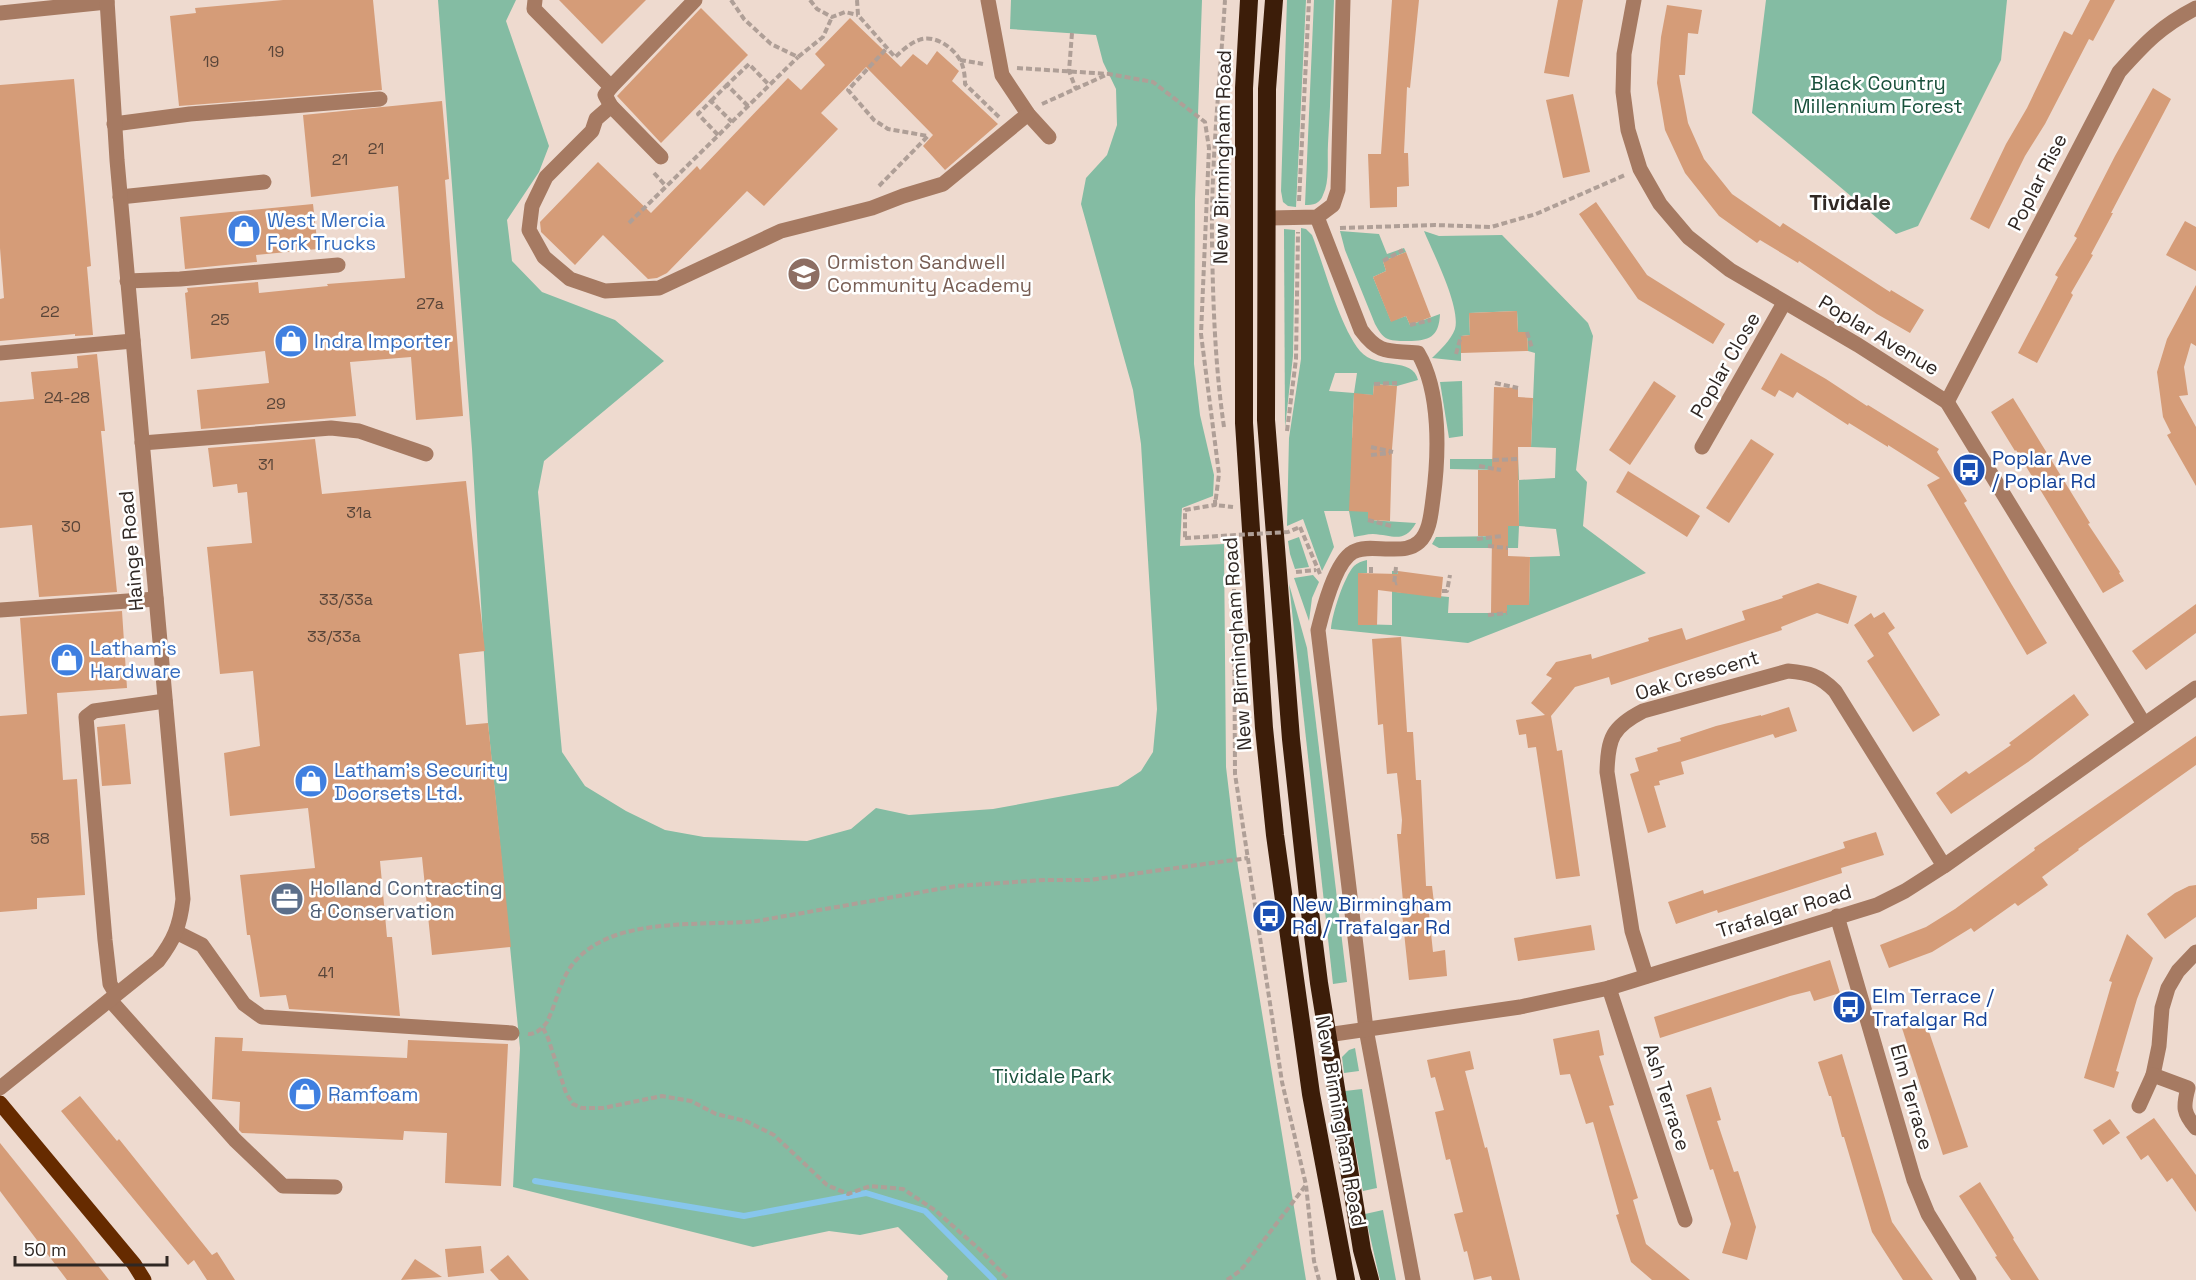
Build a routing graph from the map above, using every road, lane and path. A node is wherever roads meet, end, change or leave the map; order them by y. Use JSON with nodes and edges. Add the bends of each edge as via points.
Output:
{"nodes":[{"id":1,"x":535,"y":0,"type":"edge"},
{"id":2,"x":695,"y":0,"type":"edge"},
{"id":3,"x":731,"y":0,"type":"edge"},
{"id":4,"x":810,"y":0,"type":"edge"},
{"id":5,"x":857,"y":0,"type":"edge"},
{"id":6,"x":988,"y":0,"type":"edge"},
{"id":7,"x":1225,"y":0,"type":"edge"},
{"id":8,"x":1249,"y":0,"type":"edge"},
{"id":9,"x":1274,"y":0,"type":"edge"},
{"id":10,"x":1309,"y":0,"type":"edge"},
{"id":11,"x":1343,"y":0,"type":"edge"},
{"id":12,"x":1634,"y":0,"type":"edge"},
{"id":13,"x":107,"y":1,"type":"edge"},
{"id":14,"x":2196,"y":8,"type":"edge"},
{"id":15,"x":0,"y":13,"type":"edge"},
{"id":16,"x":858,"y":15,"type":"junction"},
{"id":17,"x":832,"y":16,"type":"junction"},
{"id":18,"x":1072,"y":33,"type":"dead end"},
{"id":19,"x":887,"y":48,"type":"junction"},
{"id":20,"x":798,"y":57,"type":"junction"},
{"id":21,"x":960,"y":60,"type":"junction"},
{"id":22,"x":1000,"y":67,"type":"junction"},
{"id":23,"x":1070,"y":71,"type":"junction"},
{"id":24,"x":1109,"y":74,"type":"junction"},
{"id":25,"x":727,"y":85,"type":"junction"},
{"id":26,"x":769,"y":85,"type":"junction"},
{"id":27,"x":611,"y":87,"type":"junction"},
{"id":28,"x":1076,"y":89,"type":"junction"},
{"id":29,"x":380,"y":99,"type":"dead end"},
{"id":30,"x":711,"y":101,"type":"junction"},
{"id":31,"x":611,"y":106,"type":"junction"},
{"id":32,"x":748,"y":106,"type":"junction"},
{"id":33,"x":1033,"y":110,"type":"junction"},
{"id":34,"x":732,"y":122,"type":"junction"},
{"id":35,"x":1005,"y":122,"type":"dead end"},
{"id":36,"x":114,"y":124,"type":"junction"},
{"id":37,"x":718,"y":135,"type":"junction"},
{"id":38,"x":1049,"y":137,"type":"dead end"},
{"id":39,"x":662,"y":158,"type":"dead end"},
{"id":40,"x":1640,"y":169,"type":"junction"},
{"id":41,"x":264,"y":182,"type":"dead end"},
{"id":42,"x":878,"y":187,"type":"dead end"},
{"id":43,"x":120,"y":197,"type":"junction"},
{"id":44,"x":1266,"y":218,"type":"junction"},
{"id":45,"x":1298,"y":218,"type":"junction"},
{"id":46,"x":1319,"y":222,"type":"junction"},
{"id":47,"x":629,"y":223,"type":"dead end"},
{"id":48,"x":1403,"y":250,"type":"dead end"},
{"id":49,"x":1383,"y":261,"type":"dead end"},
{"id":50,"x":338,"y":265,"type":"dead end"},
{"id":51,"x":127,"y":281,"type":"junction"},
{"id":52,"x":1784,"y":303,"type":"junction"},
{"id":53,"x":1431,"y":320,"type":"dead end"},
{"id":54,"x":1410,"y":326,"type":"dead end"},
{"id":55,"x":1527,"y":332,"type":"dead end"},
{"id":56,"x":1461,"y":336,"type":"dead end"},
{"id":57,"x":133,"y":341,"type":"junction"},
{"id":58,"x":1532,"y":348,"type":"dead end"},
{"id":59,"x":0,"y":353,"type":"edge"},
{"id":60,"x":1456,"y":354,"type":"dead end"},
{"id":61,"x":1397,"y":383,"type":"dead end"},
{"id":62,"x":1495,"y":383,"type":"dead end"},
{"id":63,"x":1374,"y":384,"type":"dead end"},
{"id":64,"x":1518,"y":388,"type":"dead end"},
{"id":65,"x":1947,"y":402,"type":"junction"},
{"id":66,"x":1222,"y":419,"type":"dead end"},
{"id":67,"x":142,"y":443,"type":"junction"},
{"id":68,"x":1371,"y":447,"type":"dead end"},
{"id":69,"x":1702,"y":447,"type":"dead end"},
{"id":70,"x":426,"y":454,"type":"dead end"},
{"id":71,"x":1371,"y":455,"type":"dead end"},
{"id":72,"x":1518,"y":459,"type":"dead end"},
{"id":73,"x":1493,"y":460,"type":"dead end"},
{"id":74,"x":1479,"y":466,"type":"dead end"},
{"id":75,"x":1501,"y":470,"type":"dead end"},
{"id":76,"x":1215,"y":505,"type":"junction"},
{"id":77,"x":1234,"y":507,"type":"dead end"},
{"id":78,"x":1368,"y":520,"type":"dead end"},
{"id":79,"x":1391,"y":526,"type":"dead end"},
{"id":80,"x":1234,"y":531,"type":"dead end"},
{"id":81,"x":1502,"y":536,"type":"dead end"},
{"id":82,"x":1477,"y":539,"type":"dead end"},
{"id":83,"x":1234,"y":543,"type":"dead end"},
{"id":84,"x":1488,"y":546,"type":"dead end"},
{"id":85,"x":1508,"y":548,"type":"dead end"},
{"id":86,"x":1396,"y":567,"type":"dead end"},
{"id":87,"x":1316,"y":570,"type":"junction"},
{"id":88,"x":1289,"y":573,"type":"dead end"},
{"id":89,"x":1450,"y":575,"type":"dead end"},
{"id":90,"x":1234,"y":578,"type":"dead end"},
{"id":91,"x":1397,"y":583,"type":"dead end"},
{"id":92,"x":1331,"y":589,"type":"junction"},
{"id":93,"x":1442,"y":591,"type":"dead end"},
{"id":94,"x":156,"y":599,"type":"junction"},
{"id":95,"x":0,"y":610,"type":"edge"},
{"id":96,"x":1507,"y":613,"type":"dead end"},
{"id":97,"x":1488,"y":615,"type":"dead end"},
{"id":98,"x":2196,"y":688,"type":"edge"},
{"id":99,"x":165,"y":701,"type":"junction"},
{"id":100,"x":2144,"y":724,"type":"junction"},
{"id":101,"x":1248,"y":858,"type":"junction"},
{"id":102,"x":1944,"y":866,"type":"junction"},
{"id":103,"x":1837,"y":916,"type":"junction"},
{"id":104,"x":176,"y":932,"type":"junction"},
{"id":105,"x":2196,"y":952,"type":"edge"},
{"id":106,"x":1646,"y":976,"type":"junction"},
{"id":107,"x":1609,"y":988,"type":"junction"},
{"id":108,"x":113,"y":997,"type":"junction"},
{"id":109,"x":543,"y":1028,"type":"junction"},
{"id":110,"x":1366,"y":1029,"type":"junction"},
{"id":111,"x":512,"y":1033,"type":"joint"},
{"id":112,"x":1327,"y":1035,"type":"junction"},
{"id":113,"x":1303,"y":1039,"type":"junction"},
{"id":114,"x":2153,"y":1075,"type":"junction"},
{"id":115,"x":0,"y":1088,"type":"edge"},
{"id":116,"x":0,"y":1103,"type":"edge"},
{"id":117,"x":2139,"y":1106,"type":"dead end"},
{"id":118,"x":2196,"y":1128,"type":"edge"},
{"id":119,"x":1306,"y":1185,"type":"junction"},
{"id":120,"x":335,"y":1187,"type":"dead end"},
{"id":121,"x":1685,"y":1220,"type":"dead end"},
{"id":122,"x":144,"y":1280,"type":"edge"},
{"id":123,"x":1009,"y":1280,"type":"edge"},
{"id":124,"x":1227,"y":1280,"type":"edge"},
{"id":125,"x":1319,"y":1280,"type":"edge"},
{"id":126,"x":1346,"y":1280,"type":"edge"},
{"id":127,"x":1370,"y":1280,"type":"edge"},
{"id":128,"x":1413,"y":1280,"type":"edge"},
{"id":129,"x":1969,"y":1280,"type":"edge"}],
"edges":[{"from":1,"to":27,"type":"street","via":[[534,9]]},
{"from":2,"to":27,"type":"street"},
{"from":3,"to":20,"type":"path","via":[[744,19],[771,44]]},
{"from":4,"to":17,"type":"path","via":[[816,9]]},
{"from":5,"to":16,"type":"path"},
{"from":6,"to":22,"type":"street"},
{"from":7,"to":66,"type":"path","via":[[1212,240]]},
{"from":8,"to":113,"type":"highway","name":"New Birmingham Road","via":[[1244,88],[1244,423],[1264,728]]},
{"from":9,"to":44,"type":"highway","name":"New Birmingham Road","via":[[1267,89]]},
{"from":10,"to":45,"type":"path"},
{"from":11,"to":46,"type":"street","via":[[1338,190],[1333,205]]},
{"from":12,"to":40,"type":"street","name":"Poplar Avenue","via":[[1624,54],[1623,92],[1628,130]]},
{"from":13,"to":15,"type":"street"},
{"from":13,"to":36,"type":"street","name":"Hainge Road"},
{"from":14,"to":65,"type":"street","name":"Poplar Rise","via":[[2152,36],[2119,72]]},
{"from":16,"to":17,"type":"path","via":[[845,12]]},
{"from":16,"to":19,"type":"path"},
{"from":17,"to":20,"type":"path","via":[[823,37]]},
{"from":18,"to":23,"type":"path"},
{"from":19,"to":21,"type":"path","via":[[895,57],[921,39],[936,40]]},
{"from":19,"to":42,"type":"path","via":[[848,90],[874,120],[888,129],[928,136]]},
{"from":20,"to":26,"type":"path"},
{"from":21,"to":22,"type":"path"},
{"from":21,"to":35,"type":"path","via":[[965,84]]},
{"from":22,"to":23,"type":"path"},
{"from":22,"to":33,"type":"street","via":[[1002,75]]},
{"from":23,"to":24,"type":"path"},
{"from":23,"to":28,"type":"path"},
{"from":24,"to":28,"type":"path"},
{"from":24,"to":76,"type":"path","via":[[1153,82],[1205,123],[1209,148],[1202,334],[1219,474]]},
{"from":25,"to":26,"type":"path","via":[[749,64]]},
{"from":25,"to":30,"type":"path"},
{"from":25,"to":32,"type":"path"},
{"from":26,"to":32,"type":"path"},
{"from":27,"to":31,"type":"street","via":[[604,95]]},
{"from":28,"to":33,"type":"path"},
{"from":29,"to":36,"type":"street"},
{"from":30,"to":34,"type":"path"},
{"from":30,"to":37,"type":"path","via":[[698,114]]},
{"from":31,"to":33,"type":"street","via":[[546,177],[532,206],[529,230],[544,257],[570,279],[605,291],[659,288],[781,231],[872,208],[943,184]]},
{"from":31,"to":39,"type":"street"},
{"from":32,"to":34,"type":"path"},
{"from":33,"to":38,"type":"street"},
{"from":34,"to":37,"type":"path"},
{"from":36,"to":43,"type":"street","name":"Hainge Road"},
{"from":37,"to":47,"type":"path"},
{"from":40,"to":46,"type":"path","via":[[1536,214],[1491,227]]},
{"from":40,"to":52,"type":"street","name":"Poplar Avenue","via":[[1660,204],[1688,237],[1730,270]]},
{"from":41,"to":43,"type":"street"},
{"from":43,"to":51,"type":"street","name":"Hainge Road"},
{"from":44,"to":45,"type":"street"},
{"from":44,"to":112,"type":"highway","name":"New Birmingham Road","via":[[1266,420],[1292,739]]},
{"from":45,"to":46,"type":"street"},
{"from":46,"to":92,"type":"street","via":[[1361,330],[1369,341],[1379,349],[1418,352],[1425,362],[1438,450],[1430,518],[1421,541],[1402,549],[1360,549],[1351,553]]},
{"from":48,"to":49,"type":"path"},
{"from":50,"to":51,"type":"street"},
{"from":51,"to":57,"type":"street","name":"Hainge Road"},
{"from":52,"to":65,"type":"street","name":"Poplar Avenue"},
{"from":52,"to":69,"type":"street","name":"Poplar Close"},
{"from":53,"to":54,"type":"path"},
{"from":55,"to":58,"type":"path"},
{"from":56,"to":60,"type":"path"},
{"from":57,"to":59,"type":"street"},
{"from":57,"to":67,"type":"street","name":"Hainge Road"},
{"from":61,"to":63,"type":"path"},
{"from":62,"to":64,"type":"path"},
{"from":65,"to":100,"type":"street","name":"Poplar Avenue"},
{"from":67,"to":70,"type":"street","via":[[331,428],[359,431]]},
{"from":67,"to":94,"type":"street","name":"Hainge Road"},
{"from":68,"to":71,"type":"path","via":[[1392,452]]},
{"from":72,"to":73,"type":"path"},
{"from":74,"to":75,"type":"path"},
{"from":76,"to":77,"type":"path"},
{"from":76,"to":87,"type":"path","bridge":true,"via":[[1185,510],[1185,538],[1288,532],[1300,527]]},
{"from":78,"to":79,"type":"path"},
{"from":80,"to":83,"type":"path"},
{"from":81,"to":82,"type":"path"},
{"from":84,"to":85,"type":"path"},
{"from":86,"to":91,"type":"path","via":[[1394,584]]},
{"from":87,"to":88,"type":"path"},
{"from":87,"to":92,"type":"path"},
{"from":89,"to":93,"type":"path","via":[[1447,591]]},
{"from":90,"to":101,"type":"path","via":[[1235,774]]},
{"from":92,"to":110,"type":"street","name":"New Birmingham Road","via":[[1318,630]]},
{"from":94,"to":95,"type":"street"},
{"from":94,"to":99,"type":"street","name":"Hainge Road"},
{"from":96,"to":97,"type":"path"},
{"from":98,"to":100,"type":"street","name":"Trafalgar Road"},
{"from":99,"to":104,"type":"street","name":"Hainge Road","via":[[183,899]]},
{"from":99,"to":108,"type":"street","via":[[94,711],[86,717]]},
{"from":100,"to":102,"type":"street","name":"Trafalgar Road"},
{"from":101,"to":109,"type":"path","via":[[1089,880],[956,886],[726,925],[650,926],[600,941],[581,954],[567,972]]},
{"from":101,"to":119,"type":"path","via":[[1282,1082]]},
{"from":102,"to":103,"type":"street","name":"Trafalgar Road","via":[[1877,905]]},
{"from":102,"to":106,"type":"street","name":"Oak Crescent","via":[[1824,680],[1788,670],[1643,711],[1625,720],[1615,732],[1608,749],[1606,772],[1632,931]]},
{"from":103,"to":106,"type":"street","name":"Trafalgar Road"},
{"from":103,"to":129,"type":"street","name":"Elm Terrace","via":[[1914,1180],[1928,1214]]},
{"from":104,"to":108,"type":"street","name":"Hainge Road","via":[[158,961]]},
{"from":104,"to":111,"type":"street","via":[[202,945],[244,1004],[262,1017]]},
{"from":105,"to":114,"type":"street","via":[[2168,988]]},
{"from":106,"to":107,"type":"street","name":"Trafalgar Road"},
{"from":107,"to":110,"type":"street","name":"Trafalgar Road","via":[[1520,1007]]},
{"from":107,"to":121,"type":"street","name":"Ash Terrace"},
{"from":108,"to":115,"type":"street","name":"Hainge Road"},
{"from":108,"to":120,"type":"street","via":[[234,1140],[283,1186]]},
{"from":109,"to":111,"type":"path","via":[[531,1035]]},
{"from":109,"to":123,"type":"path","via":[[573,1104],[603,1108],[662,1096],[692,1101],[716,1114],[746,1121],[774,1134],[827,1185],[848,1194],[870,1186],[903,1189],[936,1211]]},
{"from":110,"to":112,"type":"street","name":"Trafalgar Road"},
{"from":110,"to":128,"type":"street","name":"New Birmingham Road"},
{"from":112,"to":113,"type":"highway"},
{"from":112,"to":127,"type":"highway","name":"New Birmingham Road"},
{"from":113,"to":126,"type":"highway","name":"New Birmingham Road"},
{"from":114,"to":117,"type":"street"},
{"from":114,"to":118,"type":"street","via":[[2188,1088],[2183,1106]]},
{"from":116,"to":122,"type":"main road"},
{"from":119,"to":124,"type":"path","via":[[1240,1270]]},
{"from":119,"to":125,"type":"path"}]}
